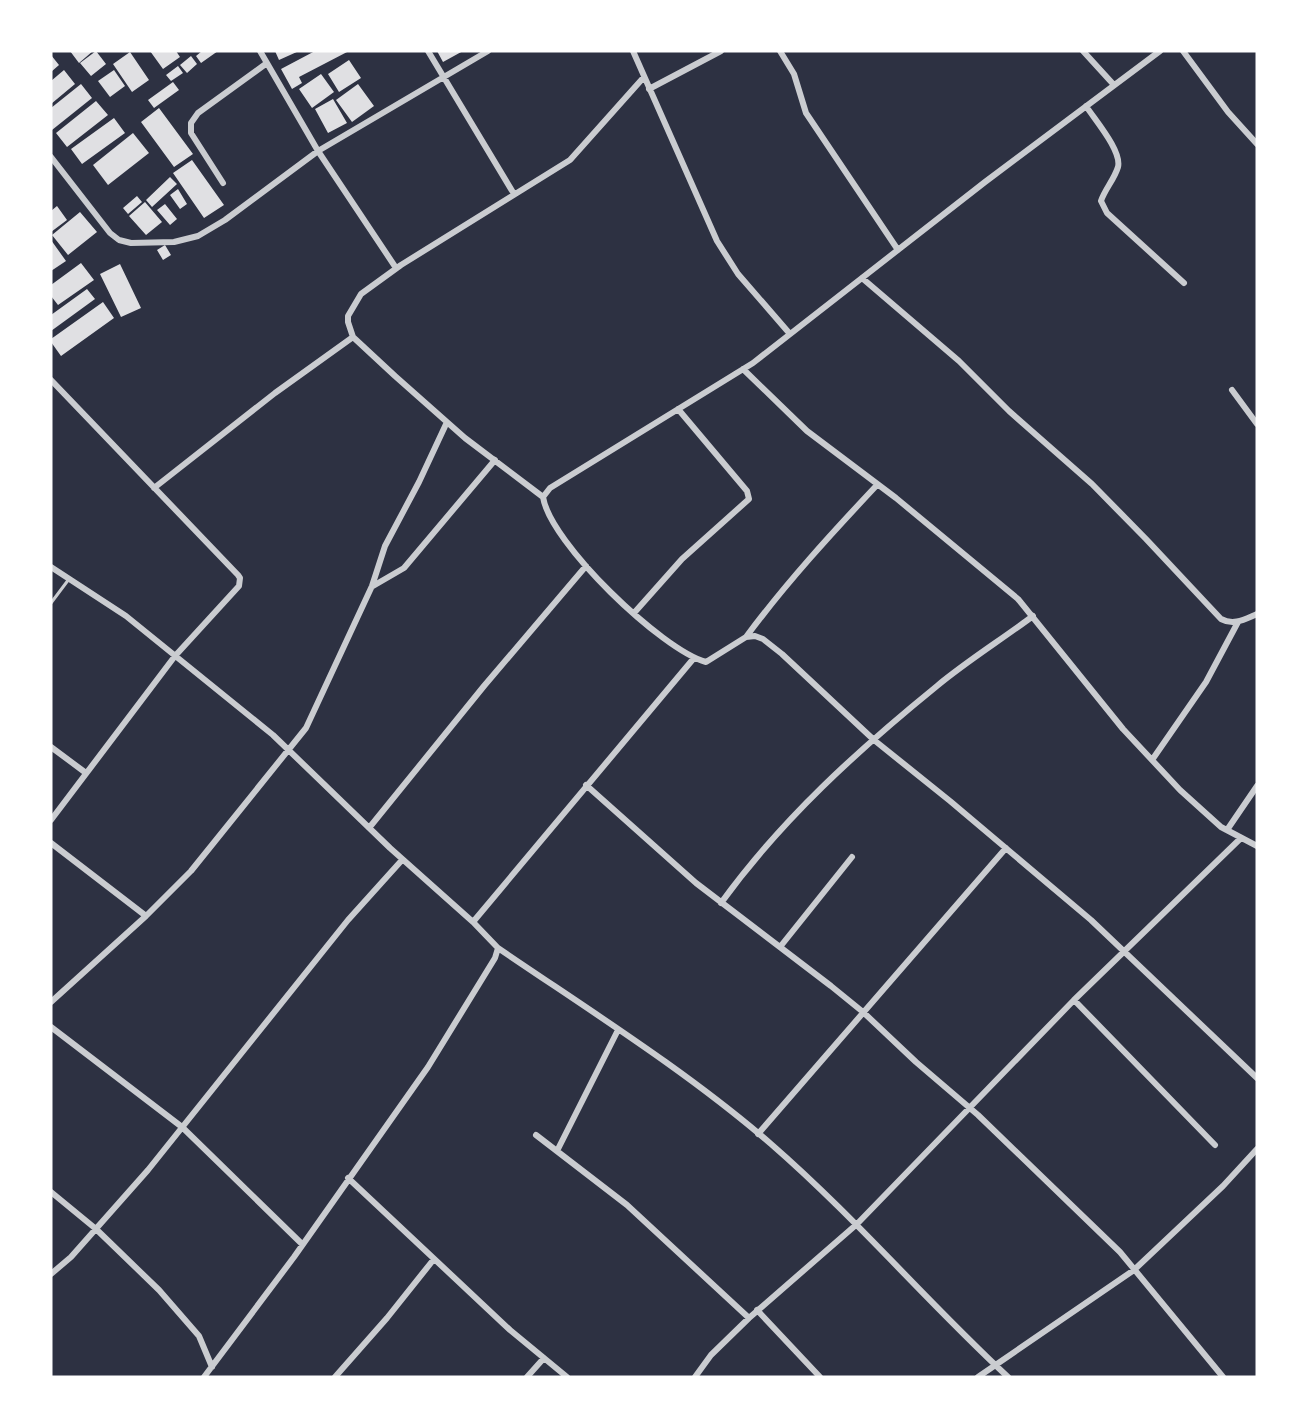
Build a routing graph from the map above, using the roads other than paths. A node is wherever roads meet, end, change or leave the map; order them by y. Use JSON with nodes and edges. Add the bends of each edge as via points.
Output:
{"nodes":[{"id":1,"x":260,"y":51,"type":"edge"},
{"id":2,"x":428,"y":51,"type":"edge"},
{"id":3,"x":488,"y":51,"type":"edge"},
{"id":4,"x":633,"y":51,"type":"edge"},
{"id":5,"x":721,"y":51,"type":"edge"},
{"id":6,"x":780,"y":51,"type":"edge"},
{"id":7,"x":1083,"y":51,"type":"edge"},
{"id":8,"x":1160,"y":51,"type":"edge"},
{"id":9,"x":1183,"y":51,"type":"edge"},
{"id":10,"x":267,"y":63,"type":"junction"},
{"id":11,"x":444,"y":77,"type":"junction"},
{"id":12,"x":644,"y":77,"type":"junction"},
{"id":13,"x":1114,"y":85,"type":"junction"},
{"id":14,"x":649,"y":89,"type":"junction"},
{"id":15,"x":1086,"y":106,"type":"junction"},
{"id":16,"x":1257,"y":144,"type":"edge"},
{"id":17,"x":318,"y":151,"type":"junction"},
{"id":18,"x":51,"y":157,"type":"edge"},
{"id":19,"x":223,"y":183,"type":"dead end"},
{"id":20,"x":514,"y":194,"type":"junction"},
{"id":21,"x":898,"y":250,"type":"junction"},
{"id":22,"x":396,"y":268,"type":"junction"},
{"id":23,"x":862,"y":278,"type":"junction"},
{"id":24,"x":1184,"y":283,"type":"dead end"},
{"id":25,"x":790,"y":334,"type":"junction"},
{"id":26,"x":353,"y":337,"type":"junction"},
{"id":27,"x":743,"y":369,"type":"junction"},
{"id":28,"x":51,"y":381,"type":"edge"},
{"id":29,"x":1232,"y":390,"type":"dead end"},
{"id":30,"x":678,"y":409,"type":"junction"},
{"id":31,"x":447,"y":422,"type":"junction"},
{"id":32,"x":1257,"y":424,"type":"edge"},
{"id":33,"x":495,"y":460,"type":"junction"},
{"id":34,"x":877,"y":485,"type":"junction"},
{"id":35,"x":154,"y":488,"type":"junction"},
{"id":36,"x":543,"y":497,"type":"junction"},
{"id":37,"x":586,"y":566,"type":"junction"},
{"id":38,"x":51,"y":567,"type":"edge"},
{"id":39,"x":69,"y":579,"type":"junction"},
{"id":40,"x":372,"y":586,"type":"junction"},
{"id":41,"x":51,"y":603,"type":"edge"},
{"id":42,"x":634,"y":613,"type":"junction"},
{"id":43,"x":1257,"y":614,"type":"edge"},
{"id":44,"x":1033,"y":616,"type":"junction"},
{"id":45,"x":1238,"y":622,"type":"junction"},
{"id":46,"x":746,"y":637,"type":"junction"},
{"id":47,"x":175,"y":656,"type":"junction"},
{"id":48,"x":693,"y":658,"type":"junction"},
{"id":49,"x":874,"y":740,"type":"junction"},
{"id":50,"x":51,"y":747,"type":"edge"},
{"id":51,"x":289,"y":750,"type":"junction"},
{"id":52,"x":1152,"y":760,"type":"junction"},
{"id":53,"x":86,"y":773,"type":"junction"},
{"id":54,"x":586,"y":785,"type":"junction"},
{"id":55,"x":1257,"y":786,"type":"edge"},
{"id":56,"x":51,"y":820,"type":"edge"},
{"id":57,"x":369,"y":828,"type":"junction"},
{"id":58,"x":1227,"y":830,"type":"junction"},
{"id":59,"x":1241,"y":838,"type":"junction"},
{"id":60,"x":51,"y":843,"type":"edge"},
{"id":61,"x":1257,"y":846,"type":"edge"},
{"id":62,"x":1006,"y":848,"type":"junction"},
{"id":63,"x":852,"y":857,"type":"dead end"},
{"id":64,"x":402,"y":860,"type":"junction"},
{"id":65,"x":721,"y":903,"type":"junction"},
{"id":66,"x":146,"y":916,"type":"junction"},
{"id":67,"x":473,"y":922,"type":"junction"},
{"id":68,"x":780,"y":947,"type":"junction"},
{"id":69,"x":498,"y":948,"type":"junction"},
{"id":70,"x":1123,"y":951,"type":"junction"},
{"id":71,"x":1074,"y":1000,"type":"junction"},
{"id":72,"x":51,"y":1002,"type":"edge"},
{"id":73,"x":863,"y":1012,"type":"junction"},
{"id":74,"x":51,"y":1027,"type":"edge"},
{"id":75,"x":618,"y":1030,"type":"junction"},
{"id":76,"x":1257,"y":1078,"type":"edge"},
{"id":77,"x":971,"y":1108,"type":"junction"},
{"id":78,"x":182,"y":1127,"type":"junction"},
{"id":79,"x":758,"y":1134,"type":"junction"},
{"id":80,"x":536,"y":1135,"type":"dead end"},
{"id":81,"x":1215,"y":1145,"type":"dead end"},
{"id":82,"x":1257,"y":1149,"type":"edge"},
{"id":83,"x":557,"y":1151,"type":"junction"},
{"id":84,"x":348,"y":1179,"type":"junction"},
{"id":85,"x":51,"y":1192,"type":"edge"},
{"id":86,"x":858,"y":1224,"type":"junction"},
{"id":87,"x":96,"y":1229,"type":"junction"},
{"id":88,"x":302,"y":1244,"type":"junction"},
{"id":89,"x":434,"y":1259,"type":"junction"},
{"id":90,"x":1134,"y":1270,"type":"junction"},
{"id":91,"x":51,"y":1274,"type":"edge"},
{"id":92,"x":758,"y":1310,"type":"junction"},
{"id":93,"x":749,"y":1318,"type":"junction"},
{"id":94,"x":544,"y":1358,"type":"junction"},
{"id":95,"x":994,"y":1364,"type":"junction"},
{"id":96,"x":212,"y":1367,"type":"junction"},
{"id":97,"x":204,"y":1377,"type":"edge"},
{"id":98,"x":335,"y":1377,"type":"edge"},
{"id":99,"x":527,"y":1377,"type":"edge"},
{"id":100,"x":567,"y":1377,"type":"edge"},
{"id":101,"x":695,"y":1377,"type":"edge"},
{"id":102,"x":820,"y":1377,"type":"edge"},
{"id":103,"x":978,"y":1377,"type":"edge"},
{"id":104,"x":1008,"y":1377,"type":"edge"},
{"id":105,"x":1223,"y":1377,"type":"edge"}],
"edges":[{"from":1,"to":10,"type":"street"},
{"from":2,"to":11,"type":"street"},
{"from":3,"to":11,"type":"street"},
{"from":4,"to":12,"type":"street"},
{"from":5,"to":14,"type":"street"},
{"from":6,"to":21,"type":"street","via":[[794,74],[806,113]]},
{"from":7,"to":13,"type":"street"},
{"from":8,"to":13,"type":"street"},
{"from":9,"to":16,"type":"street"},
{"from":10,"to":17,"type":"street"},
{"from":10,"to":19,"type":"street","via":[[198,112],[191,123],[191,133]]},
{"from":11,"to":17,"type":"street"},
{"from":11,"to":20,"type":"street"},
{"from":12,"to":14,"type":"street"},
{"from":12,"to":20,"type":"street","via":[[570,160]]},
{"from":13,"to":15,"type":"street"},
{"from":14,"to":25,"type":"street","via":[[717,241],[738,274]]},
{"from":15,"to":21,"type":"street"},
{"from":15,"to":24,"type":"street","via":[[1115,149],[1119,164],[1101,201],[1107,213]]},
{"from":17,"to":18,"type":"street","via":[[198,236],[152,243],[119,240]]},
{"from":17,"to":22,"type":"street"},
{"from":20,"to":22,"type":"street"},
{"from":21,"to":23,"type":"street"},
{"from":22,"to":26,"type":"street","via":[[361,294],[350,309],[348,322]]},
{"from":23,"to":25,"type":"street"},
{"from":23,"to":45,"type":"street","via":[[1092,484],[1221,619]]},
{"from":25,"to":27,"type":"street"},
{"from":26,"to":31,"type":"street"},
{"from":26,"to":35,"type":"street"},
{"from":27,"to":30,"type":"street"},
{"from":27,"to":34,"type":"street","via":[[807,431]]},
{"from":28,"to":35,"type":"street"},
{"from":29,"to":32,"type":"street"},
{"from":30,"to":36,"type":"street","via":[[550,488]]},
{"from":30,"to":42,"type":"street","via":[[750,499],[682,559]]},
{"from":31,"to":33,"type":"street"},
{"from":31,"to":40,"type":"street","via":[[385,546]]},
{"from":33,"to":36,"type":"street"},
{"from":33,"to":40,"type":"street","via":[[404,568]]},
{"from":34,"to":44,"type":"street","via":[[997,580]]},
{"from":34,"to":46,"type":"street","via":[[776,596]]},
{"from":35,"to":47,"type":"street","via":[[240,578],[239,586]]},
{"from":36,"to":37,"type":"street","via":[[549,518]]},
{"from":37,"to":42,"type":"street"},
{"from":37,"to":57,"type":"street"},
{"from":38,"to":39,"type":"street"},
{"from":39,"to":41,"type":"lane"},
{"from":39,"to":47,"type":"street","via":[[126,616]]},
{"from":40,"to":51,"type":"street","via":[[306,728]]},
{"from":42,"to":48,"type":"street"},
{"from":43,"to":45,"type":"street"},
{"from":44,"to":49,"type":"street","via":[[938,685]]},
{"from":44,"to":52,"type":"street"},
{"from":45,"to":52,"type":"street","via":[[1206,682]]},
{"from":46,"to":48,"type":"street","via":[[706,662]]},
{"from":46,"to":49,"type":"street","via":[[763,639],[782,654]]},
{"from":47,"to":51,"type":"street"},
{"from":47,"to":53,"type":"street"},
{"from":48,"to":54,"type":"street"},
{"from":49,"to":62,"type":"street"},
{"from":49,"to":65,"type":"street","via":[[801,806]]},
{"from":50,"to":53,"type":"street"},
{"from":51,"to":57,"type":"street"},
{"from":51,"to":66,"type":"street","via":[[192,871]]},
{"from":52,"to":58,"type":"street"},
{"from":53,"to":56,"type":"street"},
{"from":54,"to":65,"type":"street"},
{"from":54,"to":67,"type":"street"},
{"from":55,"to":58,"type":"street"},
{"from":57,"to":64,"type":"street"},
{"from":58,"to":59,"type":"street"},
{"from":59,"to":61,"type":"street"},
{"from":59,"to":70,"type":"street"},
{"from":60,"to":66,"type":"street"},
{"from":62,"to":70,"type":"street"},
{"from":62,"to":73,"type":"street"},
{"from":63,"to":68,"type":"street"},
{"from":64,"to":67,"type":"street"},
{"from":64,"to":78,"type":"street","via":[[348,920]]},
{"from":65,"to":68,"type":"street"},
{"from":66,"to":72,"type":"street"},
{"from":67,"to":69,"type":"street"},
{"from":68,"to":73,"type":"street"},
{"from":69,"to":75,"type":"street"},
{"from":69,"to":84,"type":"street","via":[[428,1067]]},
{"from":70,"to":71,"type":"street"},
{"from":70,"to":76,"type":"street"},
{"from":71,"to":77,"type":"street"},
{"from":71,"to":81,"type":"street"},
{"from":73,"to":77,"type":"street"},
{"from":73,"to":79,"type":"street"},
{"from":74,"to":78,"type":"street"},
{"from":75,"to":79,"type":"street"},
{"from":75,"to":83,"type":"street"},
{"from":77,"to":86,"type":"street"},
{"from":77,"to":90,"type":"street"},
{"from":78,"to":87,"type":"street"},
{"from":78,"to":88,"type":"street"},
{"from":79,"to":86,"type":"street"},
{"from":80,"to":83,"type":"street"},
{"from":82,"to":90,"type":"street","via":[[1224,1186]]},
{"from":83,"to":93,"type":"street","via":[[627,1205]]},
{"from":84,"to":88,"type":"street"},
{"from":84,"to":89,"type":"street"},
{"from":85,"to":87,"type":"street"},
{"from":86,"to":92,"type":"street"},
{"from":86,"to":95,"type":"street"},
{"from":87,"to":91,"type":"street"},
{"from":87,"to":96,"type":"street","via":[[159,1290],[199,1336]]},
{"from":88,"to":96,"type":"street"},
{"from":89,"to":94,"type":"street"},
{"from":89,"to":98,"type":"street"},
{"from":90,"to":95,"type":"street"},
{"from":90,"to":105,"type":"street"},
{"from":92,"to":93,"type":"street"},
{"from":92,"to":102,"type":"street"},
{"from":93,"to":101,"type":"street","via":[[711,1355]]},
{"from":94,"to":99,"type":"street"},
{"from":94,"to":100,"type":"street"},
{"from":95,"to":103,"type":"street"},
{"from":95,"to":104,"type":"street"},
{"from":96,"to":97,"type":"street"}]}
